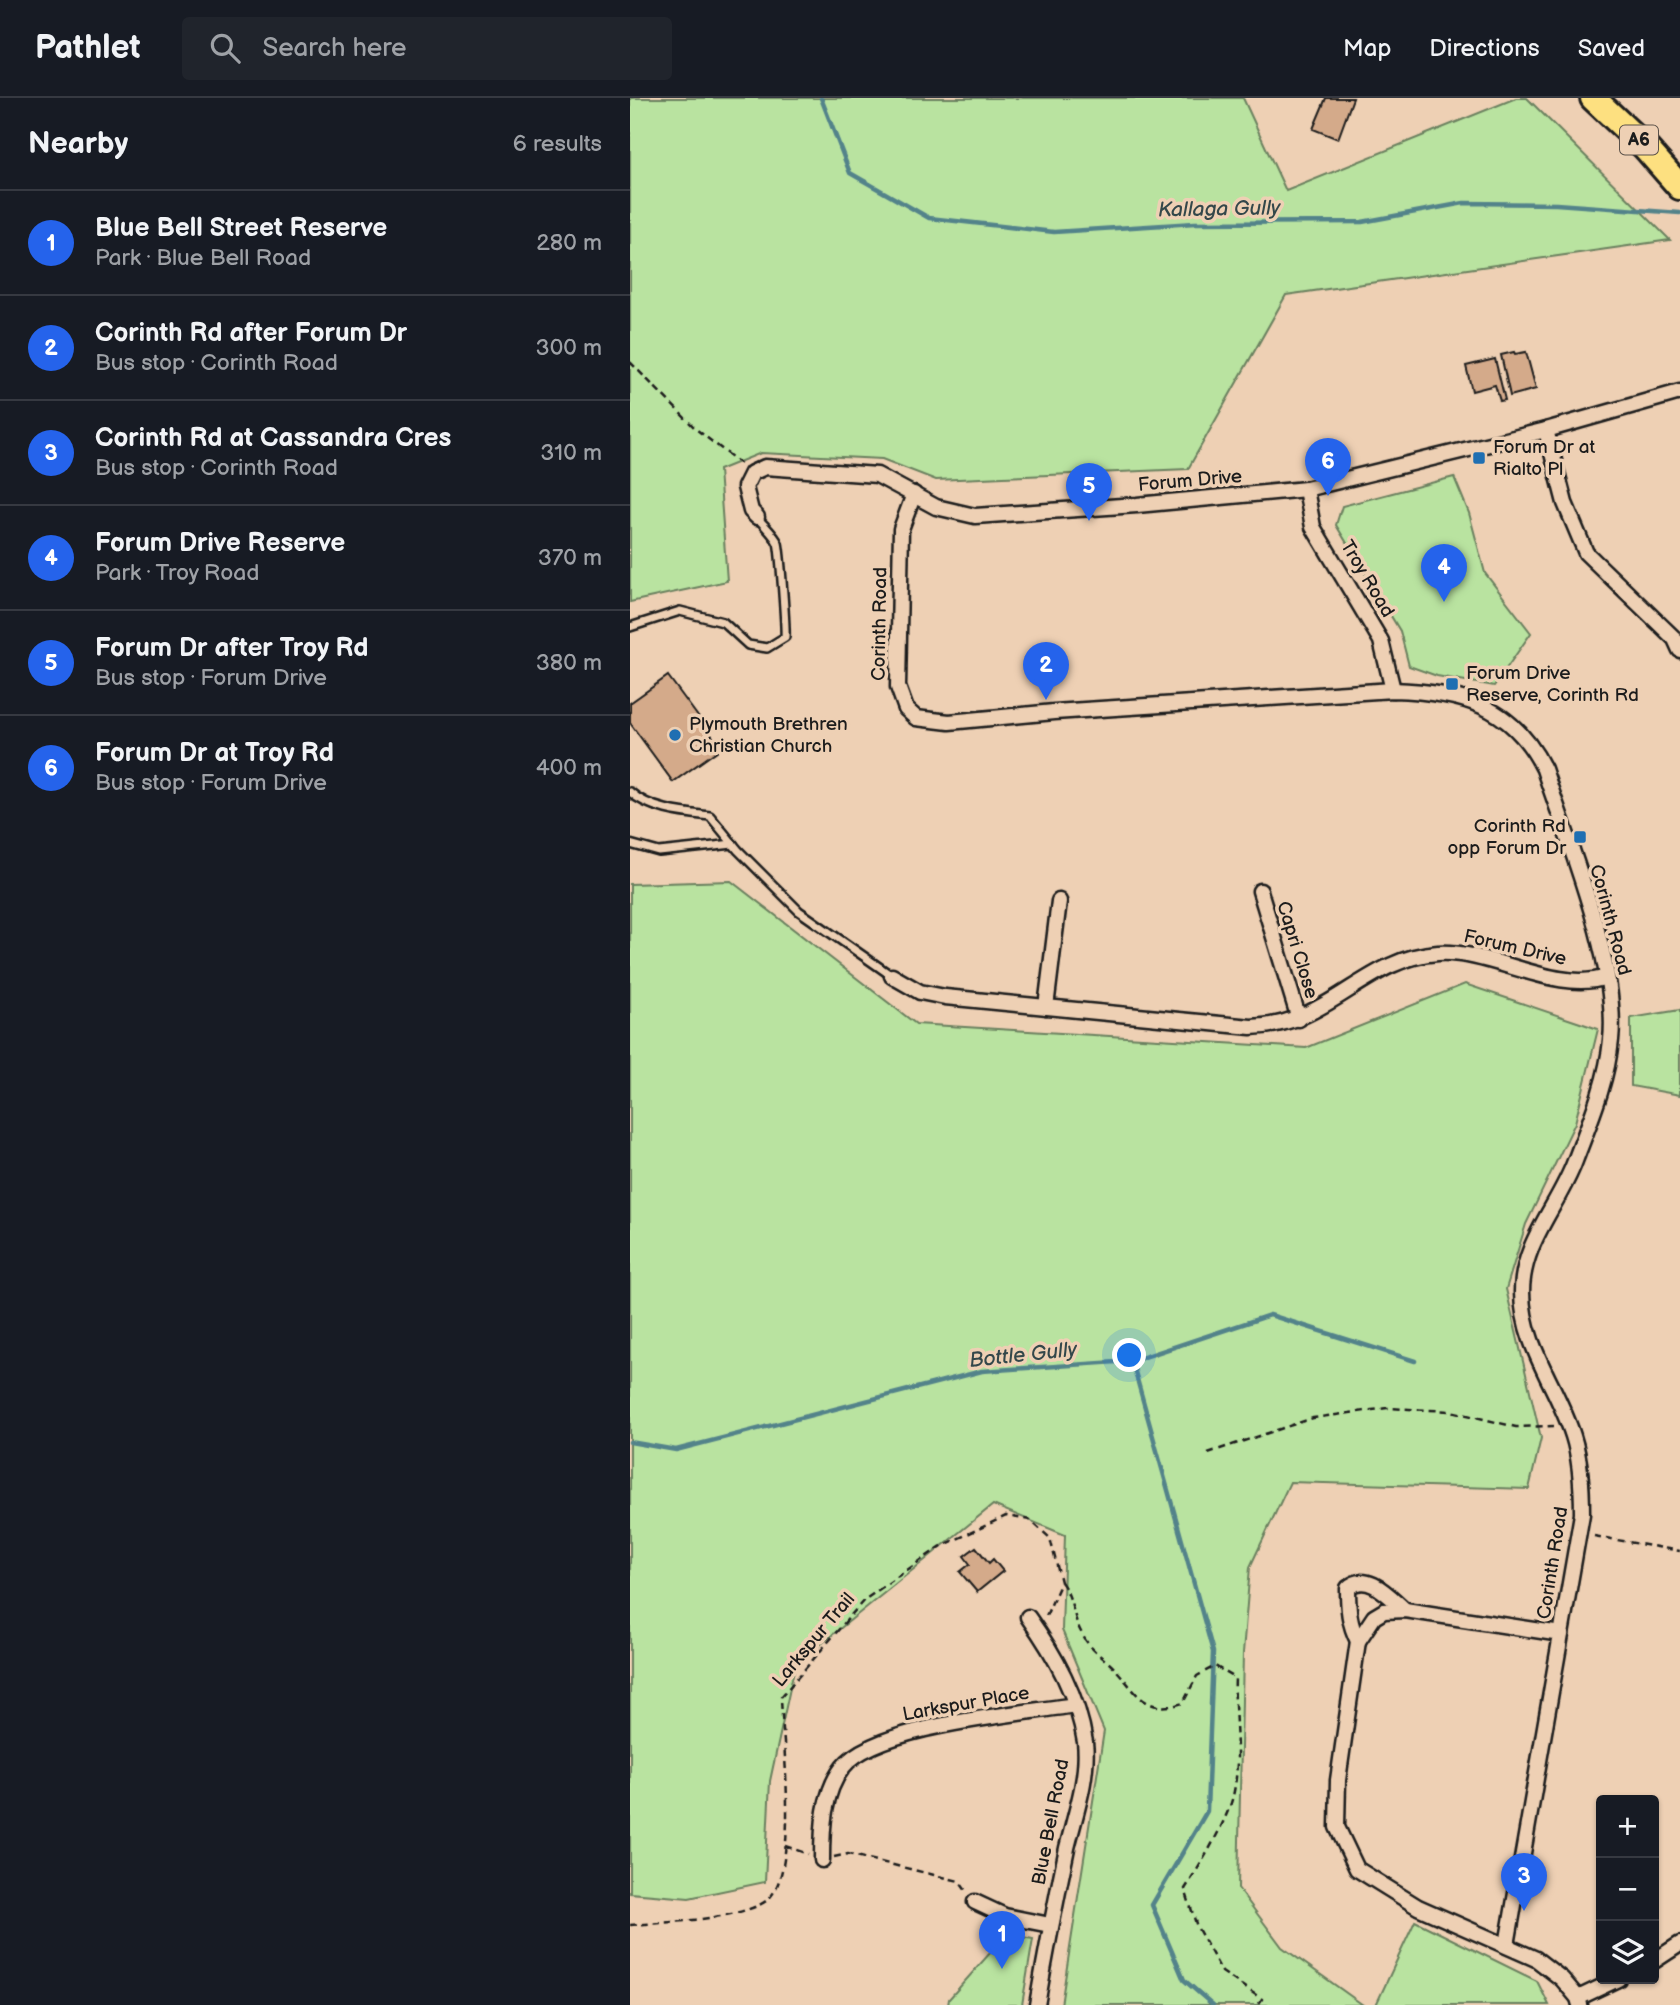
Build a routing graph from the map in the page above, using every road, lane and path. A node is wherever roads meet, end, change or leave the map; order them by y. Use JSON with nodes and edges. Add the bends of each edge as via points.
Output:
{"nodes":[{"id":1,"x":1593,"y":98,"type":"edge"},
{"id":2,"x":1680,"y":187,"type":"edge"},
{"id":3,"x":630,"y":362,"type":"edge"},
{"id":4,"x":1680,"y":392,"type":"edge"},
{"id":5,"x":1546,"y":430,"type":"junction"},
{"id":6,"x":752,"y":473,"type":"junction"},
{"id":7,"x":1306,"y":489,"type":"junction"},
{"id":8,"x":914,"y":494,"type":"junction"},
{"id":9,"x":757,"y":517,"type":"joint"},
{"id":10,"x":630,"y":627,"type":"edge"},
{"id":11,"x":1680,"y":650,"type":"edge"},
{"id":12,"x":1392,"y":690,"type":"junction"},
{"id":13,"x":630,"y":792,"type":"edge"},
{"id":14,"x":630,"y":844,"type":"edge"},
{"id":15,"x":733,"y":845,"type":"junction"},
{"id":16,"x":1260,"y":891,"type":"dead end"},
{"id":17,"x":1059,"y":901,"type":"dead end"},
{"id":18,"x":892,"y":976,"type":"joint"},
{"id":19,"x":1607,"y":977,"type":"junction"},
{"id":20,"x":1046,"y":1007,"type":"junction"},
{"id":21,"x":1298,"y":1019,"type":"junction"},
{"id":22,"x":1569,"y":1426,"type":"junction"},
{"id":23,"x":1209,"y":1453,"type":"dead end"},
{"id":24,"x":1594,"y":1536,"type":"dead end"},
{"id":25,"x":1680,"y":1551,"type":"edge"},
{"id":26,"x":1061,"y":1582,"type":"junction"},
{"id":27,"x":1405,"y":1610,"type":"junction"},
{"id":28,"x":1028,"y":1617,"type":"dead end"},
{"id":29,"x":1040,"y":1633,"type":"junction"},
{"id":30,"x":1561,"y":1634,"type":"junction"},
{"id":31,"x":1358,"y":1641,"type":"junction"},
{"id":32,"x":1075,"y":1705,"type":"junction"},
{"id":33,"x":785,"y":1846,"type":"junction"},
{"id":34,"x":848,"y":1854,"type":"dead end"},
{"id":35,"x":822,"y":1860,"type":"joint"},
{"id":36,"x":975,"y":1902,"type":"joint"},
{"id":37,"x":630,"y":1924,"type":"edge"},
{"id":38,"x":1050,"y":1925,"type":"junction"},
{"id":39,"x":1680,"y":1944,"type":"edge"},
{"id":40,"x":1507,"y":1945,"type":"junction"},
{"id":41,"x":1659,"y":1958,"type":"edge"},
{"id":42,"x":1609,"y":1984,"type":"edge"},
{"id":43,"x":1579,"y":2001,"type":"edge"},
{"id":44,"x":1037,"y":2005,"type":"edge"},
{"id":45,"x":1258,"y":2005,"type":"edge"}],
"edges":[{"from":1,"to":2,"type":"highway","number":"A6"},
{"from":3,"to":6,"type":"path","via":[[697,430]]},
{"from":4,"to":5,"type":"street","name":"Forum Drive"},
{"from":5,"to":7,"type":"street","name":"Forum Drive"},
{"from":5,"to":11,"type":"street","via":[[1565,503],[1586,553],[1675,639]]},
{"from":6,"to":8,"type":"street","name":"Forum Drive","via":[[765,467],[877,475]]},
{"from":6,"to":9,"type":"street","via":[[745,487]]},
{"from":7,"to":8,"type":"street","name":"Forum Drive","via":[[994,517],[936,507]]},
{"from":7,"to":12,"type":"street","name":"Troy Road","via":[[1313,527],[1381,641]]},
{"from":8,"to":12,"type":"street","name":"Corinth Road","via":[[901,529],[898,687],[905,709],[916,718],[949,722]]},
{"from":9,"to":10,"type":"lane","via":[[778,544],[785,637],[766,648],[748,645],[723,622],[680,611]]},
{"from":12,"to":19,"type":"street","name":"Corinth Road","via":[[1453,695],[1481,704],[1505,719],[1533,747],[1583,885]]},
{"from":13,"to":15,"type":"lane","via":[[677,812],[710,816]]},
{"from":14,"to":15,"type":"lane","via":[[659,852]]},
{"from":15,"to":18,"type":"lane","via":[[799,911]]},
{"from":16,"to":21,"type":"street","name":"Capri Close"},
{"from":17,"to":20,"type":"street"},
{"from":18,"to":20,"type":"street","name":"Forum Drive","via":[[932,995]]},
{"from":19,"to":21,"type":"street","name":"Forum Drive","via":[[1563,979],[1481,958],[1437,953],[1391,965]]},
{"from":19,"to":22,"type":"street","name":"Corinth Road","via":[[1612,1036],[1608,1067],[1573,1166],[1535,1237],[1522,1293],[1542,1369]]},
{"from":20,"to":21,"type":"street","name":"Forum Drive","via":[[1251,1027]]},
{"from":22,"to":23,"type":"path","via":[[1516,1427],[1451,1411],[1387,1408],[1313,1418]]},
{"from":22,"to":30,"type":"street","name":"Corinth Road","via":[[1579,1465],[1582,1514]]},
{"from":24,"to":25,"type":"path"},
{"from":26,"to":29,"type":"path"},
{"from":26,"to":33,"type":"path","name":"Larkspur Trail","via":[[1050,1538],[1030,1520],[1006,1516],[940,1547],[864,1600],[781,1697],[789,1811]]},
{"from":26,"to":45,"type":"path","name":"Larkspur Trail","via":[[1069,1591],[1080,1631],[1092,1651],[1146,1704],[1170,1707],[1183,1703],[1197,1676],[1215,1666],[1235,1678],[1231,1803],[1185,1889],[1197,1927],[1223,1972],[1262,1999]]},
{"from":27,"to":30,"type":"street"},
{"from":27,"to":31,"type":"street","via":[[1384,1611],[1374,1617]]},
{"from":27,"to":31,"type":"street","via":[[1371,1583],[1353,1584],[1348,1588],[1350,1627]]},
{"from":28,"to":29,"type":"street","name":"Blue Bell Road"},
{"from":29,"to":32,"type":"street","name":"Blue Bell Road"},
{"from":30,"to":40,"type":"street","name":"Corinth Road"},
{"from":31,"to":40,"type":"street","via":[[1338,1780],[1337,1828],[1357,1869],[1418,1906]]},
{"from":32,"to":35,"type":"street","name":"Larkspur Place","via":[[902,1734],[860,1752],[844,1765],[834,1782],[822,1821]]},
{"from":32,"to":38,"type":"street","name":"Blue Bell Road","via":[[1085,1744],[1081,1786]]},
{"from":33,"to":35,"type":"path"},
{"from":33,"to":37,"type":"path","name":"Larkspur Trail","via":[[783,1874],[768,1900],[745,1911]]},
{"from":34,"to":36,"type":"path","via":[[959,1881]]},
{"from":36,"to":38,"type":"street","via":[[1005,1916]]},
{"from":38,"to":44,"type":"street","name":"Blue Bell Road"},
{"from":39,"to":41,"type":"street"},
{"from":40,"to":43,"type":"street","via":[[1562,1979]]},
{"from":42,"to":43,"type":"street"}]}
